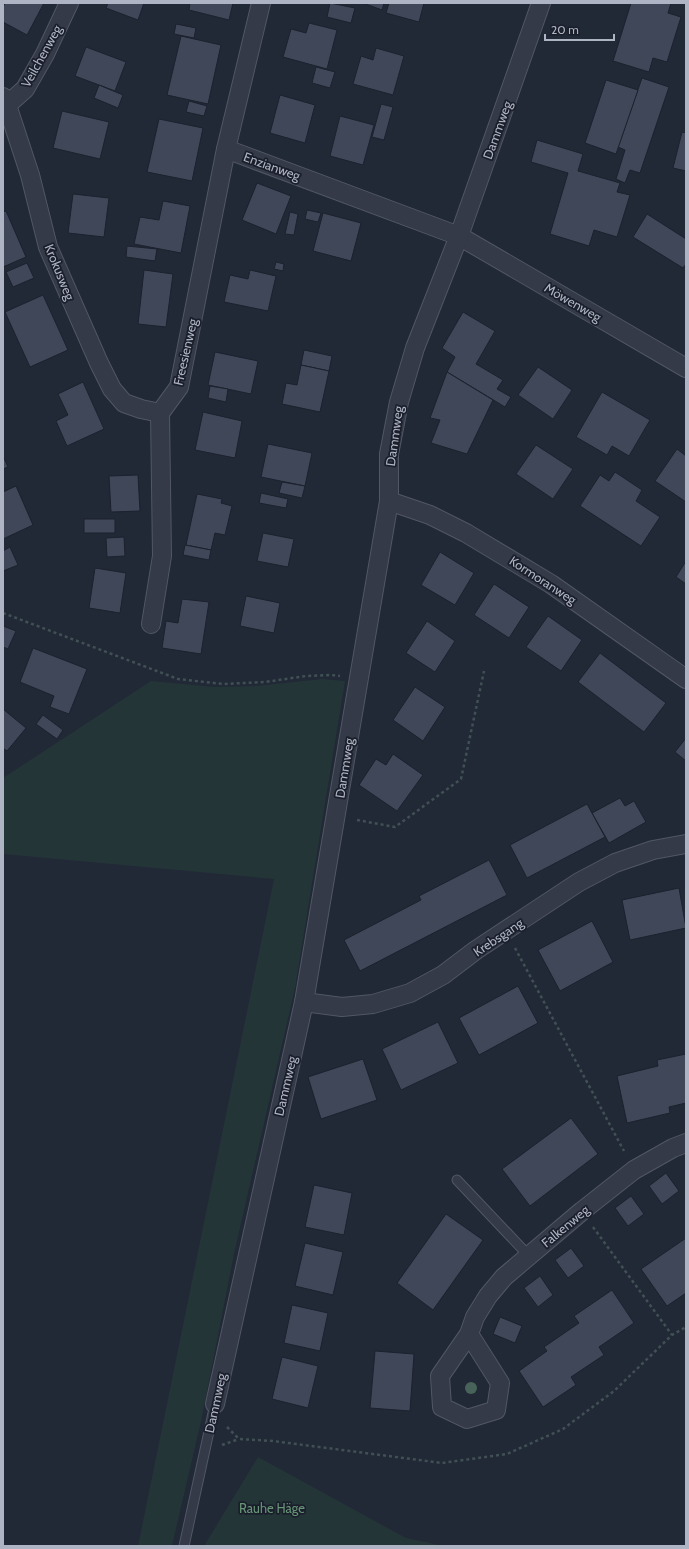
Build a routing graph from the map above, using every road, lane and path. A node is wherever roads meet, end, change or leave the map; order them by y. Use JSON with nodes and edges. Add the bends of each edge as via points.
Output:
{"nodes":[{"id":1,"x":69,"y":3,"type":"edge"},
{"id":2,"x":261,"y":3,"type":"edge"},
{"id":3,"x":542,"y":3,"type":"edge"},
{"id":4,"x":5,"y":101,"type":"edge"},
{"id":5,"x":226,"y":149,"type":"junction"},
{"id":6,"x":459,"y":236,"type":"junction"},
{"id":7,"x":686,"y":368,"type":"edge"},
{"id":8,"x":160,"y":413,"type":"junction"},
{"id":9,"x":389,"y":501,"type":"junction"},
{"id":10,"x":3,"y":613,"type":"edge"},
{"id":11,"x":152,"y":624,"type":"dead end"},
{"id":12,"x":484,"y":670,"type":"dead end"},
{"id":13,"x":686,"y":679,"type":"edge"},
{"id":14,"x":358,"y":680,"type":"junction"},
{"id":15,"x":336,"y":816,"type":"junction"},
{"id":16,"x":686,"y":844,"type":"edge"},
{"id":17,"x":506,"y":932,"type":"junction"},
{"id":18,"x":304,"y":1002,"type":"junction"},
{"id":19,"x":686,"y":1143,"type":"edge"},
{"id":20,"x":634,"y":1170,"type":"junction"},
{"id":21,"x":457,"y":1180,"type":"dead end"},
{"id":22,"x":582,"y":1211,"type":"junction"},
{"id":23,"x":529,"y":1256,"type":"junction"},
{"id":24,"x":469,"y":1334,"type":"dead end"},
{"id":25,"x":672,"y":1335,"type":"dead end"},
{"id":26,"x":214,"y":1404,"type":"joint"},
{"id":27,"x":184,"y":1546,"type":"edge"}],
"edges":[{"from":1,"to":4,"type":"street","name":"Veilchenweg","via":[[25,89]]},
{"from":2,"to":5,"type":"street"},
{"from":3,"to":6,"type":"street","name":"Dammweg"},
{"from":4,"to":8,"type":"street","name":"Krokusweg","via":[[30,175],[48,247],[99,363],[112,389],[124,403]]},
{"from":5,"to":6,"type":"street","name":"Enzianweg"},
{"from":5,"to":8,"type":"street","name":"Freesienweg","via":[[179,387]]},
{"from":6,"to":7,"type":"street","name":"Möwenweg"},
{"from":6,"to":9,"type":"street","name":"Dammweg","via":[[415,348],[399,402],[389,454]]},
{"from":8,"to":11,"type":"street","via":[[162,556]]},
{"from":9,"to":13,"type":"street","name":"Kormoranweg","via":[[430,515],[466,533],[551,584]]},
{"from":9,"to":14,"type":"street","name":"Dammweg"},
{"from":10,"to":14,"type":"path","via":[[178,679],[223,684],[331,675]]},
{"from":12,"to":15,"type":"path","via":[[461,779],[395,827]]},
{"from":14,"to":15,"type":"street","name":"Dammweg"},
{"from":15,"to":18,"type":"street","name":"Dammweg"},
{"from":16,"to":17,"type":"street","name":"Krebsgang","via":[[653,850],[615,863],[579,882]]},
{"from":17,"to":18,"type":"street","name":"Krebsgang","via":[[476,950],[443,975],[410,993],[373,1004],[342,1007]]},
{"from":17,"to":20,"type":"path"},
{"from":18,"to":26,"type":"street","name":"Dammweg"},
{"from":19,"to":20,"type":"street","name":"Falkenweg"},
{"from":20,"to":22,"type":"street","name":"Falkenweg"},
{"from":21,"to":23,"type":"lane"},
{"from":22,"to":23,"type":"street","name":"Falkenweg"},
{"from":22,"to":25,"type":"path"},
{"from":23,"to":24,"type":"street","name":"Falkenweg","via":[[504,1277],[488,1296],[475,1317]]},
{"from":26,"to":27,"type":"lane","name":"Dammweg"}]}
